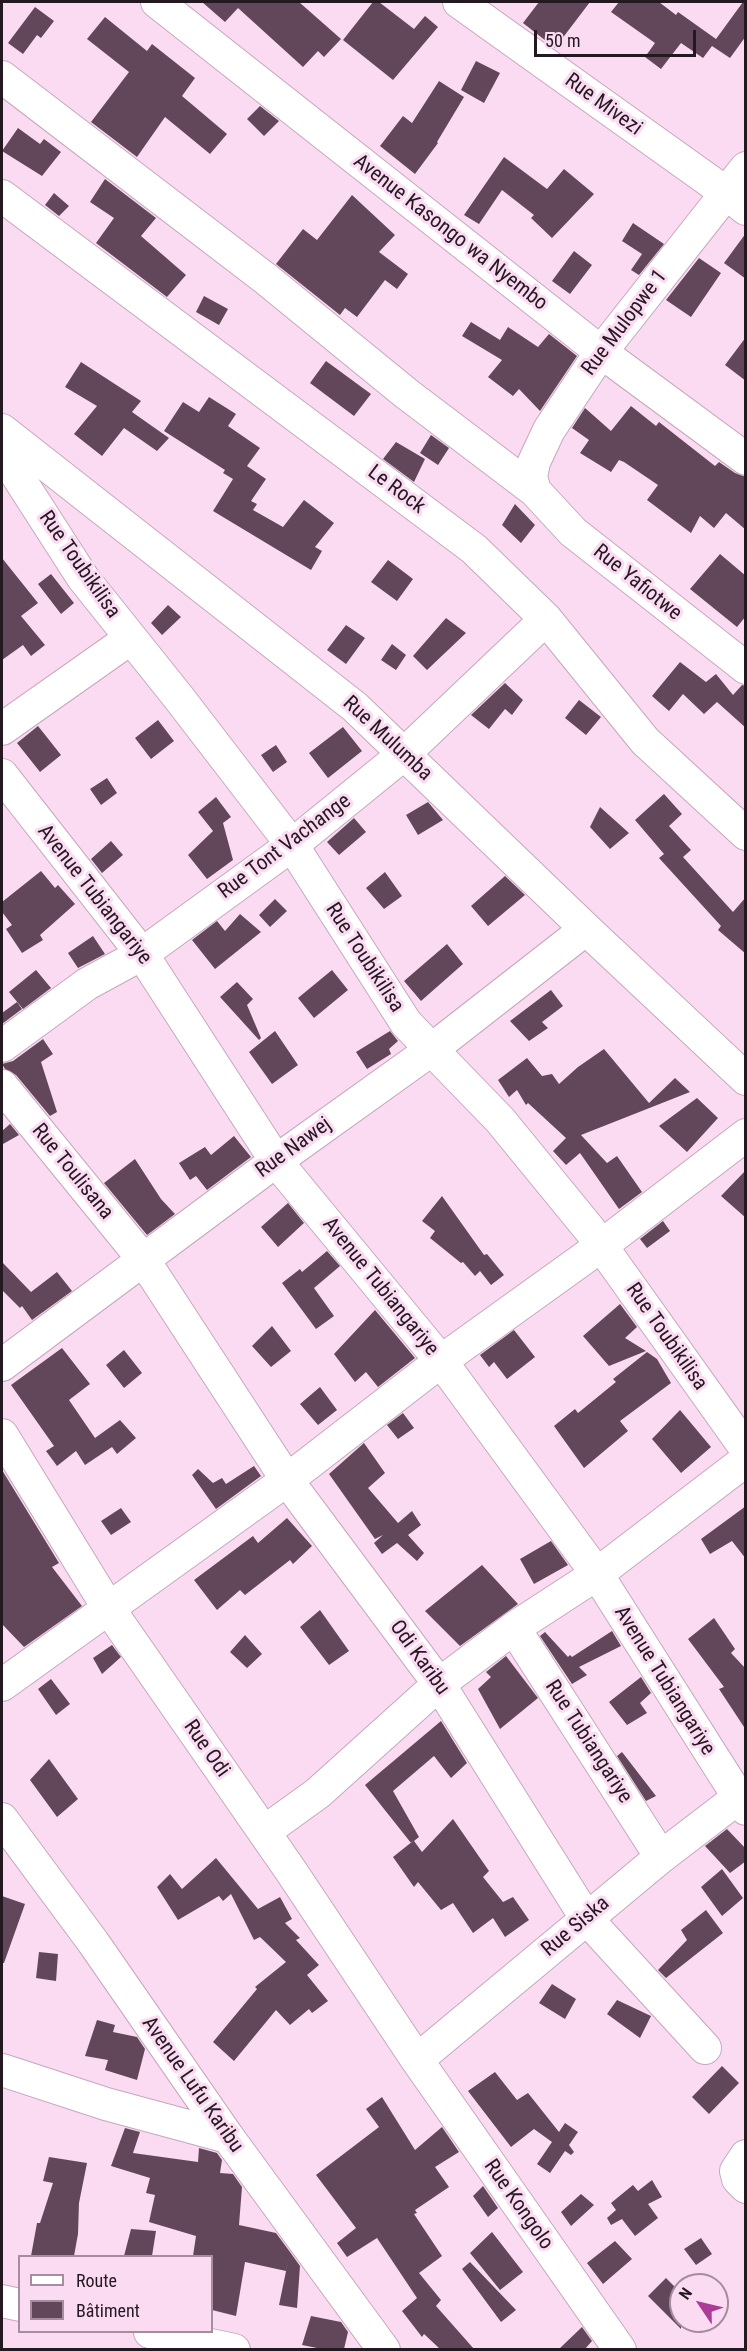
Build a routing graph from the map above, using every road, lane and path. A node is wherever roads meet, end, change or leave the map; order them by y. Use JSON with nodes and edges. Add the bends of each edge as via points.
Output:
{"nodes":[{"id":1,"x":157,"y":2,"type":"edge"},
{"id":2,"x":459,"y":2,"type":"edge"},
{"id":3,"x":2,"y":77,"type":"edge"},
{"id":4,"x":746,"y":168,"type":"edge"},
{"id":5,"x":2,"y":196,"type":"edge"},
{"id":6,"x":735,"y":201,"type":"edge"},
{"id":7,"x":601,"y":352,"type":"junction"},
{"id":8,"x":2,"y":430,"type":"edge"},
{"id":9,"x":2,"y":452,"type":"edge"},
{"id":10,"x":746,"y":459,"type":"edge"},
{"id":11,"x":535,"y":491,"type":"junction"},
{"id":12,"x":546,"y":619,"type":"junction"},
{"id":13,"x":131,"y":638,"type":"junction"},
{"id":14,"x":746,"y":668,"type":"edge"},
{"id":15,"x":2,"y":729,"type":"edge"},
{"id":16,"x":404,"y":754,"type":"junction"},
{"id":17,"x":2,"y":775,"type":"edge"},
{"id":18,"x":746,"y":834,"type":"edge"},
{"id":19,"x":292,"y":845,"type":"junction"},
{"id":20,"x":586,"y":929,"type":"junction"},
{"id":21,"x":142,"y":954,"type":"junction"},
{"id":22,"x":2,"y":1046,"type":"edge"},
{"id":23,"x":431,"y":1050,"type":"junction"},
{"id":24,"x":721,"y":1057,"type":"junction"},
{"id":25,"x":746,"y":1079,"type":"edge"},
{"id":26,"x":2,"y":1086,"type":"edge"},
{"id":27,"x":746,"y":1097,"type":"edge"},
{"id":28,"x":746,"y":1135,"type":"edge"},
{"id":29,"x":276,"y":1161,"type":"junction"},
{"id":30,"x":601,"y":1246,"type":"junction"},
{"id":31,"x":143,"y":1259,"type":"junction"},
{"id":32,"x":441,"y":1361,"type":"junction"},
{"id":33,"x":2,"y":1365,"type":"edge"},
{"id":34,"x":2,"y":1435,"type":"edge"},
{"id":35,"x":746,"y":1449,"type":"edge"},
{"id":36,"x":746,"y":1460,"type":"edge"},
{"id":37,"x":287,"y":1480,"type":"junction"},
{"id":38,"x":597,"y":1574,"type":"junction"},
{"id":39,"x":109,"y":1609,"type":"junction"},
{"id":40,"x":514,"y":1628,"type":"junction"},
{"id":41,"x":439,"y":1684,"type":"junction"},
{"id":42,"x":2,"y":1685,"type":"edge"},
{"id":43,"x":742,"y":1804,"type":"edge"},
{"id":44,"x":2,"y":1819,"type":"edge"},
{"id":45,"x":264,"y":1832,"type":"junction"},
{"id":46,"x":661,"y":1857,"type":"junction"},
{"id":47,"x":585,"y":1918,"type":"junction"},
{"id":48,"x":705,"y":2048,"type":"dead end"},
{"id":49,"x":417,"y":2060,"type":"junction"},
{"id":50,"x":2,"y":2070,"type":"edge"},
{"id":51,"x":228,"y":2137,"type":"junction"},
{"id":52,"x":746,"y":2156,"type":"edge"},
{"id":53,"x":746,"y":2187,"type":"edge"},
{"id":54,"x":2,"y":2301,"type":"edge"},
{"id":55,"x":18,"y":2305,"type":"edge"},
{"id":56,"x":159,"y":2333,"type":"edge"},
{"id":57,"x":234,"y":2349,"type":"edge"},
{"id":58,"x":384,"y":2349,"type":"edge"},
{"id":59,"x":620,"y":2349,"type":"edge"}],
"edges":[{"from":1,"to":7,"type":"street","name":"Avenue Kasongo wa Nyembo"},
{"from":2,"to":6,"type":"street","name":"Rue Mivezi"},
{"from":3,"to":11,"type":"street","name":"Rue Yafiotwe"},
{"from":4,"to":6,"type":"street","name":"Rue Mulopwe 1"},
{"from":5,"to":12,"type":"street","name":"Le Rock","via":[[474,549]]},
{"from":6,"to":7,"type":"street","name":"Rue Mulopwe 1"},
{"from":7,"to":10,"type":"street","name":"Avenue Kasongo wa Nyembo"},
{"from":7,"to":11,"type":"street","name":"Rue Mulopwe 1","via":[[549,430],[534,462],[531,477]]},
{"from":8,"to":16,"type":"street","name":"Rue Mulumba","via":[[355,707]]},
{"from":9,"to":13,"type":"street","name":"Rue Toubikilisa","via":[[83,578]]},
{"from":11,"to":14,"type":"street","name":"Rue Yafiotwe","via":[[573,532]]},
{"from":12,"to":16,"type":"street","name":"Rue Tont Vachange"},
{"from":12,"to":18,"type":"street","name":"Le Rock","via":[[645,741]]},
{"from":13,"to":15,"type":"street"},
{"from":13,"to":19,"type":"street","name":"Rue Toubikilisa"},
{"from":16,"to":19,"type":"street","name":"Rue Tont Vachange"},
{"from":16,"to":20,"type":"street","name":"Rue Mulumba"},
{"from":17,"to":21,"type":"street","name":"Avenue Tubiangariye"},
{"from":19,"to":21,"type":"street","name":"Rue Tont Vachange"},
{"from":19,"to":23,"type":"street","name":"Rue Toubikilisa","via":[[406,1023]]},
{"from":20,"to":23,"type":"street","name":"Rue Nawej"},
{"from":20,"to":24,"type":"street","name":"Rue Mulumba"},
{"from":21,"to":22,"type":"street","name":"Rue Tont Vachange","via":[[87,984]]},
{"from":21,"to":29,"type":"street","name":"Avenue Tubiangariye"},
{"from":23,"to":29,"type":"street","name":"Rue Nawej"},
{"from":23,"to":30,"type":"street","name":"Rue Toubikilisa","via":[[500,1120]]},
{"from":24,"to":25,"type":"street","name":"Rue Mulumba"},
{"from":24,"to":27,"type":"street"},
{"from":26,"to":31,"type":"street","name":"Rue Toulisana"},
{"from":28,"to":30,"type":"street"},
{"from":29,"to":31,"type":"street","name":"Rue Nawej"},
{"from":29,"to":32,"type":"street","name":"Avenue Tubiangariye"},
{"from":30,"to":32,"type":"street"},
{"from":30,"to":35,"type":"street","name":"Rue Toubikilisa"},
{"from":31,"to":33,"type":"street","name":"Rue Nawej"},
{"from":31,"to":37,"type":"street","name":"Odi Karibu"},
{"from":32,"to":37,"type":"street"},
{"from":32,"to":38,"type":"street","name":"Avenue Tubiangariye"},
{"from":34,"to":39,"type":"street","name":"Rue Odi"},
{"from":36,"to":38,"type":"street"},
{"from":37,"to":39,"type":"street"},
{"from":37,"to":41,"type":"street","name":"Odi Karibu"},
{"from":38,"to":40,"type":"street"},
{"from":38,"to":43,"type":"street","name":"Avenue Tubiangariye"},
{"from":39,"to":42,"type":"street"},
{"from":39,"to":45,"type":"street","name":"Rue Odi"},
{"from":40,"to":41,"type":"street"},
{"from":40,"to":46,"type":"street","name":"Rue Tubiangariye"},
{"from":41,"to":45,"type":"street","via":[[318,1793]]},
{"from":41,"to":47,"type":"street","name":"Odi Karibu"},
{"from":43,"to":46,"type":"street","name":"Rue Siska"},
{"from":44,"to":51,"type":"street","name":"Avenue Lufu Karibu"},
{"from":45,"to":49,"type":"street","name":"Rue Odi"},
{"from":46,"to":47,"type":"street","name":"Rue Siska"},
{"from":47,"to":48,"type":"street","name":"Odi Karibu"},
{"from":47,"to":49,"type":"street","name":"Rue Siska"},
{"from":49,"to":59,"type":"street","name":"Rue Kongolo"},
{"from":50,"to":51,"type":"street","via":[[106,2104]]},
{"from":51,"to":58,"type":"street","name":"Avenue Lufu Karibu"},
{"from":52,"to":53,"type":"street","via":[[736,2171]]},
{"from":54,"to":55,"type":"street"},
{"from":56,"to":57,"type":"street"}]}
